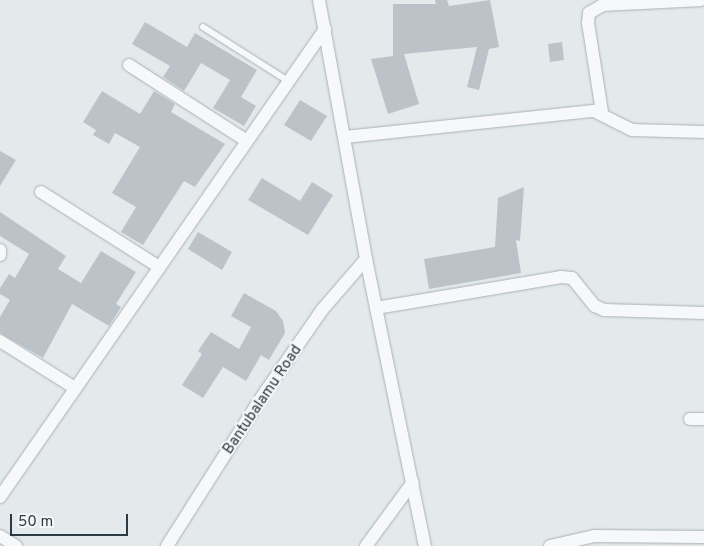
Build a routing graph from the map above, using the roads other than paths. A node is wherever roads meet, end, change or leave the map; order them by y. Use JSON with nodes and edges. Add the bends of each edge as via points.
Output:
{"nodes":[{"id":1,"x":319,"y":0,"type":"edge"},
{"id":2,"x":701,"y":0,"type":"edge"},
{"id":3,"x":203,"y":27,"type":"dead end"},
{"id":4,"x":325,"y":29,"type":"junction"},
{"id":5,"x":129,"y":66,"type":"dead end"},
{"id":6,"x":288,"y":81,"type":"junction"},
{"id":7,"x":602,"y":112,"type":"junction"},
{"id":8,"x":704,"y":132,"type":"edge"},
{"id":9,"x":345,"y":137,"type":"junction"},
{"id":10,"x":247,"y":141,"type":"junction"},
{"id":11,"x":41,"y":192,"type":"dead end"},
{"id":12,"x":0,"y":250,"type":"edge"},
{"id":13,"x":0,"y":255,"type":"edge"},
{"id":14,"x":366,"y":259,"type":"junction"},
{"id":15,"x":159,"y":267,"type":"junction"},
{"id":16,"x":376,"y":308,"type":"junction"},
{"id":17,"x":704,"y":313,"type":"edge"},
{"id":18,"x":0,"y":340,"type":"edge"},
{"id":19,"x":75,"y":388,"type":"junction"},
{"id":20,"x":690,"y":419,"type":"dead end"},
{"id":21,"x":704,"y":419,"type":"edge"},
{"id":22,"x":413,"y":482,"type":"junction"},
{"id":23,"x":0,"y":497,"type":"edge"},
{"id":24,"x":0,"y":536,"type":"edge"},
{"id":25,"x":704,"y":537,"type":"edge"},
{"id":26,"x":16,"y":546,"type":"edge"},
{"id":27,"x":167,"y":546,"type":"edge"},
{"id":28,"x":366,"y":546,"type":"edge"},
{"id":29,"x":425,"y":546,"type":"edge"},
{"id":30,"x":550,"y":546,"type":"edge"}],
"edges":[{"from":1,"to":4,"type":"street"},
{"from":2,"to":7,"type":"street","via":[[603,5],[589,13]]},
{"from":3,"to":6,"type":"lane"},
{"from":4,"to":6,"type":"street"},
{"from":4,"to":9,"type":"street"},
{"from":5,"to":10,"type":"street"},
{"from":6,"to":10,"type":"street"},
{"from":7,"to":8,"type":"street","via":[[632,130]]},
{"from":7,"to":9,"type":"street"},
{"from":9,"to":14,"type":"street"},
{"from":10,"to":15,"type":"street"},
{"from":11,"to":15,"type":"street"},
{"from":12,"to":13,"type":"street"},
{"from":14,"to":16,"type":"street"},
{"from":14,"to":27,"type":"street","name":"Bantubalamu Road","via":[[322,310],[259,401]]},
{"from":15,"to":19,"type":"street"},
{"from":16,"to":17,"type":"street","via":[[561,277],[572,278],[595,306],[604,310]]},
{"from":16,"to":22,"type":"street"},
{"from":18,"to":19,"type":"street"},
{"from":19,"to":23,"type":"street"},
{"from":20,"to":21,"type":"street"},
{"from":22,"to":28,"type":"street"},
{"from":22,"to":29,"type":"street"},
{"from":24,"to":26,"type":"street"},
{"from":25,"to":30,"type":"street","via":[[594,536]]}]}
